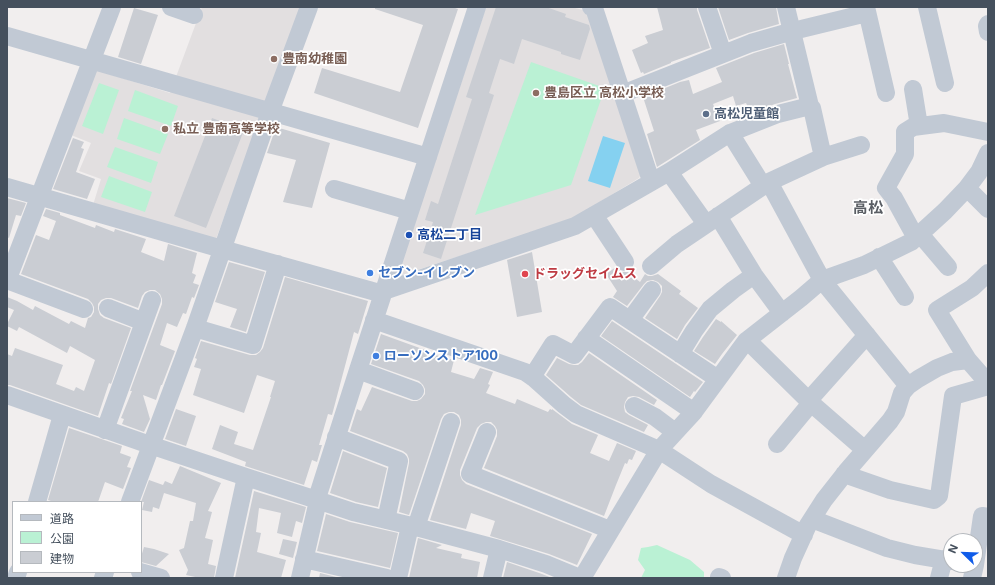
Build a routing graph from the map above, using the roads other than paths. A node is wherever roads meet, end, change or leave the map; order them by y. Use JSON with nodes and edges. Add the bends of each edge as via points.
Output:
{"nodes":[{"id":1,"x":111,"y":7,"type":"edge"},
{"id":2,"x":171,"y":7,"type":"edge"},
{"id":3,"x":309,"y":7,"type":"edge"},
{"id":4,"x":477,"y":7,"type":"edge"},
{"id":5,"x":594,"y":7,"type":"edge"},
{"id":6,"x":707,"y":7,"type":"edge"},
{"id":7,"x":786,"y":7,"type":"edge"},
{"id":8,"x":927,"y":7,"type":"edge"},
{"id":9,"x":866,"y":10,"type":"edge"},
{"id":10,"x":194,"y":15,"type":"dead end"},
{"id":11,"x":988,"y":24,"type":"edge"},
{"id":12,"x":793,"y":31,"type":"junction"},
{"id":13,"x":988,"y":32,"type":"edge"},
{"id":14,"x":7,"y":36,"type":"edge"},
{"id":15,"x":723,"y":54,"type":"junction"},
{"id":16,"x":92,"y":59,"type":"junction"},
{"id":17,"x":945,"y":83,"type":"dead end"},
{"id":18,"x":913,"y":89,"type":"dead end"},
{"id":19,"x":886,"y":93,"type":"dead end"},
{"id":20,"x":622,"y":94,"type":"junction"},
{"id":21,"x":810,"y":106,"type":"junction"},
{"id":22,"x":270,"y":112,"type":"junction"},
{"id":23,"x":919,"y":126,"type":"junction"},
{"id":24,"x":988,"y":132,"type":"edge"},
{"id":25,"x":730,"y":133,"type":"junction"},
{"id":26,"x":861,"y":145,"type":"dead end"},
{"id":27,"x":988,"y":153,"type":"edge"},
{"id":28,"x":428,"y":157,"type":"junction"},
{"id":29,"x":823,"y":157,"type":"junction"},
{"id":30,"x":670,"y":172,"type":"junction"},
{"id":31,"x":651,"y":182,"type":"junction"},
{"id":32,"x":766,"y":184,"type":"junction"},
{"id":33,"x":7,"y":187,"type":"edge"},
{"id":34,"x":967,"y":188,"type":"junction"},
{"id":35,"x":334,"y":189,"type":"dead end"},
{"id":36,"x":40,"y":196,"type":"junction"},
{"id":37,"x":988,"y":209,"type":"edge"},
{"id":38,"x":410,"y":211,"type":"junction"},
{"id":39,"x":594,"y":215,"type":"junction"},
{"id":40,"x":712,"y":220,"type":"junction"},
{"id":41,"x":918,"y":236,"type":"junction"},
{"id":42,"x":222,"y":249,"type":"junction"},
{"id":43,"x":878,"y":257,"type":"junction"},
{"id":44,"x":625,"y":262,"type":"dead end"},
{"id":45,"x":278,"y":264,"type":"junction"},
{"id":46,"x":652,"y":266,"type":"dead end"},
{"id":47,"x":948,"y":267,"type":"dead end"},
{"id":48,"x":9,"y":273,"type":"edge"},
{"id":49,"x":988,"y":273,"type":"edge"},
{"id":50,"x":754,"y":274,"type":"junction"},
{"id":51,"x":822,"y":280,"type":"junction"},
{"id":52,"x":652,"y":290,"type":"dead end"},
{"id":53,"x":383,"y":293,"type":"junction"},
{"id":54,"x":905,"y":297,"type":"dead end"},
{"id":55,"x":152,"y":300,"type":"dead end"},
{"id":56,"x":108,"y":308,"type":"dead end"},
{"id":57,"x":84,"y":309,"type":"dead end"},
{"id":58,"x":782,"y":313,"type":"junction"},
{"id":59,"x":374,"y":320,"type":"junction"},
{"id":60,"x":630,"y":320,"type":"junction"},
{"id":61,"x":144,"y":322,"type":"junction"},
{"id":62,"x":195,"y":328,"type":"junction"},
{"id":63,"x":867,"y":335,"type":"junction"},
{"id":64,"x":586,"y":338,"type":"junction"},
{"id":65,"x":747,"y":340,"type":"junction"},
{"id":66,"x":680,"y":354,"type":"junction"},
{"id":67,"x":358,"y":370,"type":"junction"},
{"id":68,"x":982,"y":374,"type":"edge"},
{"id":69,"x":532,"y":377,"type":"junction"},
{"id":70,"x":718,"y":379,"type":"junction"},
{"id":71,"x":908,"y":386,"type":"junction"},
{"id":72,"x":415,"y":391,"type":"dead end"},
{"id":73,"x":7,"y":395,"type":"edge"},
{"id":74,"x":810,"y":401,"type":"junction"},
{"id":75,"x":634,"y":406,"type":"dead end"},
{"id":76,"x":694,"y":412,"type":"junction"},
{"id":77,"x":62,"y":415,"type":"junction"},
{"id":78,"x":452,"y":422,"type":"dead end"},
{"id":79,"x":105,"y":430,"type":"junction"},
{"id":80,"x":487,"y":432,"type":"dead end"},
{"id":81,"x":675,"y":432,"type":"junction"},
{"id":82,"x":336,"y":437,"type":"junction"},
{"id":83,"x":777,"y":444,"type":"dead end"},
{"id":84,"x":150,"y":446,"type":"junction"},
{"id":85,"x":659,"y":450,"type":"junction"},
{"id":86,"x":865,"y":450,"type":"junction"},
{"id":87,"x":844,"y":474,"type":"junction"},
{"id":88,"x":246,"y":477,"type":"junction"},
{"id":89,"x":317,"y":500,"type":"junction"},
{"id":90,"x":37,"y":501,"type":"edge"},
{"id":91,"x":130,"y":501,"type":"edge"},
{"id":92,"x":988,"y":517,"type":"edge"},
{"id":93,"x":812,"y":519,"type":"junction"},
{"id":94,"x":386,"y":520,"type":"junction"},
{"id":95,"x":413,"y":527,"type":"junction"},
{"id":96,"x":610,"y":530,"type":"junction"},
{"id":97,"x":980,"y":533,"type":"edge"},
{"id":98,"x":804,"y":535,"type":"junction"},
{"id":99,"x":499,"y":549,"type":"junction"},
{"id":100,"x":304,"y":559,"type":"junction"},
{"id":101,"x":943,"y":559,"type":"edge"},
{"id":102,"x":142,"y":573,"type":"edge"},
{"id":103,"x":160,"y":578,"type":"edge"},
{"id":104,"x":224,"y":578,"type":"edge"},
{"id":105,"x":300,"y":578,"type":"edge"},
{"id":106,"x":387,"y":578,"type":"edge"},
{"id":107,"x":398,"y":578,"type":"edge"},
{"id":108,"x":492,"y":578,"type":"edge"},
{"id":109,"x":581,"y":578,"type":"edge"},
{"id":110,"x":786,"y":578,"type":"edge"}],
"edges":[{"from":1,"to":16,"type":"street"},
{"from":2,"to":10,"type":"street"},
{"from":3,"to":22,"type":"street"},
{"from":4,"to":28,"type":"street"},
{"from":5,"to":20,"type":"street"},
{"from":6,"to":15,"type":"street"},
{"from":7,"to":12,"type":"street"},
{"from":8,"to":17,"type":"street"},
{"from":9,"to":12,"type":"street"},
{"from":9,"to":19,"type":"street"},
{"from":11,"to":13,"type":"street"},
{"from":12,"to":15,"type":"street"},
{"from":12,"to":21,"type":"street"},
{"from":14,"to":16,"type":"street"},
{"from":15,"to":20,"type":"street"},
{"from":16,"to":22,"type":"street"},
{"from":16,"to":36,"type":"street"},
{"from":18,"to":23,"type":"street"},
{"from":20,"to":31,"type":"street"},
{"from":21,"to":25,"type":"street","via":[[778,114]]},
{"from":21,"to":29,"type":"street"},
{"from":22,"to":28,"type":"street"},
{"from":22,"to":42,"type":"street"},
{"from":23,"to":24,"type":"street","via":[[944,122]]},
{"from":23,"to":41,"type":"street","via":[[905,132],[905,154],[886,188]]},
{"from":25,"to":30,"type":"street"},
{"from":25,"to":32,"type":"street"},
{"from":26,"to":29,"type":"street"},
{"from":27,"to":34,"type":"street"},
{"from":28,"to":38,"type":"street"},
{"from":29,"to":32,"type":"street"},
{"from":30,"to":31,"type":"street"},
{"from":30,"to":40,"type":"street"},
{"from":31,"to":39,"type":"street"},
{"from":32,"to":40,"type":"street"},
{"from":32,"to":51,"type":"street"},
{"from":33,"to":36,"type":"street"},
{"from":34,"to":37,"type":"street"},
{"from":34,"to":41,"type":"street"},
{"from":35,"to":38,"type":"street"},
{"from":36,"to":42,"type":"street"},
{"from":36,"to":48,"type":"street"},
{"from":38,"to":53,"type":"street"},
{"from":39,"to":44,"type":"street"},
{"from":39,"to":53,"type":"street","via":[[575,226]]},
{"from":40,"to":46,"type":"street","via":[[677,244]]},
{"from":40,"to":50,"type":"street"},
{"from":41,"to":43,"type":"street","via":[[911,242]]},
{"from":41,"to":47,"type":"street"},
{"from":42,"to":45,"type":"street"},
{"from":42,"to":62,"type":"street"},
{"from":43,"to":51,"type":"street"},
{"from":43,"to":54,"type":"street"},
{"from":45,"to":53,"type":"street"},
{"from":45,"to":62,"type":"street","via":[[253,345]]},
{"from":48,"to":57,"type":"street"},
{"from":49,"to":68,"type":"street","via":[[972,288],[938,310]]},
{"from":50,"to":58,"type":"street"},
{"from":50,"to":66,"type":"street","via":[[710,309]]},
{"from":51,"to":58,"type":"street"},
{"from":51,"to":63,"type":"street"},
{"from":52,"to":60,"type":"street"},
{"from":53,"to":59,"type":"street"},
{"from":55,"to":61,"type":"street"},
{"from":56,"to":61,"type":"street"},
{"from":58,"to":65,"type":"street"},
{"from":59,"to":67,"type":"street"},
{"from":59,"to":69,"type":"street"},
{"from":60,"to":64,"type":"street","via":[[610,307]]},
{"from":60,"to":66,"type":"street"},
{"from":61,"to":79,"type":"street"},
{"from":62,"to":84,"type":"street"},
{"from":63,"to":71,"type":"street"},
{"from":63,"to":74,"type":"street"},
{"from":64,"to":69,"type":"street","via":[[574,355],[553,344]]},
{"from":64,"to":76,"type":"street"},
{"from":65,"to":70,"type":"street"},
{"from":65,"to":74,"type":"street"},
{"from":66,"to":70,"type":"street"},
{"from":67,"to":72,"type":"street"},
{"from":67,"to":82,"type":"street"},
{"from":68,"to":71,"type":"street","via":[[952,362]]},
{"from":68,"to":87,"type":"street","via":[[953,396],[940,496],[934,500],[890,490]]},
{"from":69,"to":85,"type":"street","via":[[576,414]]},
{"from":70,"to":76,"type":"street"},
{"from":71,"to":86,"type":"street","via":[[902,393],[890,421]]},
{"from":73,"to":77,"type":"street"},
{"from":74,"to":83,"type":"street"},
{"from":74,"to":86,"type":"street"},
{"from":75,"to":81,"type":"street"},
{"from":76,"to":81,"type":"street"},
{"from":77,"to":79,"type":"street"},
{"from":77,"to":90,"type":"street"},
{"from":78,"to":95,"type":"street"},
{"from":79,"to":84,"type":"street"},
{"from":80,"to":96,"type":"street","via":[[470,474]]},
{"from":81,"to":85,"type":"street"},
{"from":82,"to":89,"type":"street"},
{"from":82,"to":94,"type":"street","via":[[399,461]]},
{"from":84,"to":88,"type":"street"},
{"from":84,"to":91,"type":"street"},
{"from":85,"to":96,"type":"street"},
{"from":85,"to":98,"type":"street","via":[[710,484]]},
{"from":86,"to":87,"type":"street"},
{"from":87,"to":93,"type":"street"},
{"from":88,"to":89,"type":"street"},
{"from":88,"to":104,"type":"street"},
{"from":89,"to":94,"type":"street","via":[[355,506]]},
{"from":89,"to":100,"type":"street"},
{"from":92,"to":97,"type":"street","via":[[982,516]]},
{"from":93,"to":98,"type":"street"},
{"from":93,"to":101,"type":"street","via":[[887,548]]},
{"from":94,"to":95,"type":"street"},
{"from":95,"to":99,"type":"street"},
{"from":95,"to":107,"type":"street"},
{"from":96,"to":109,"type":"street"},
{"from":98,"to":110,"type":"street"},
{"from":99,"to":108,"type":"street"},
{"from":99,"to":109,"type":"street"},
{"from":100,"to":105,"type":"street"},
{"from":100,"to":106,"type":"street"},
{"from":102,"to":103,"type":"street"}]}
